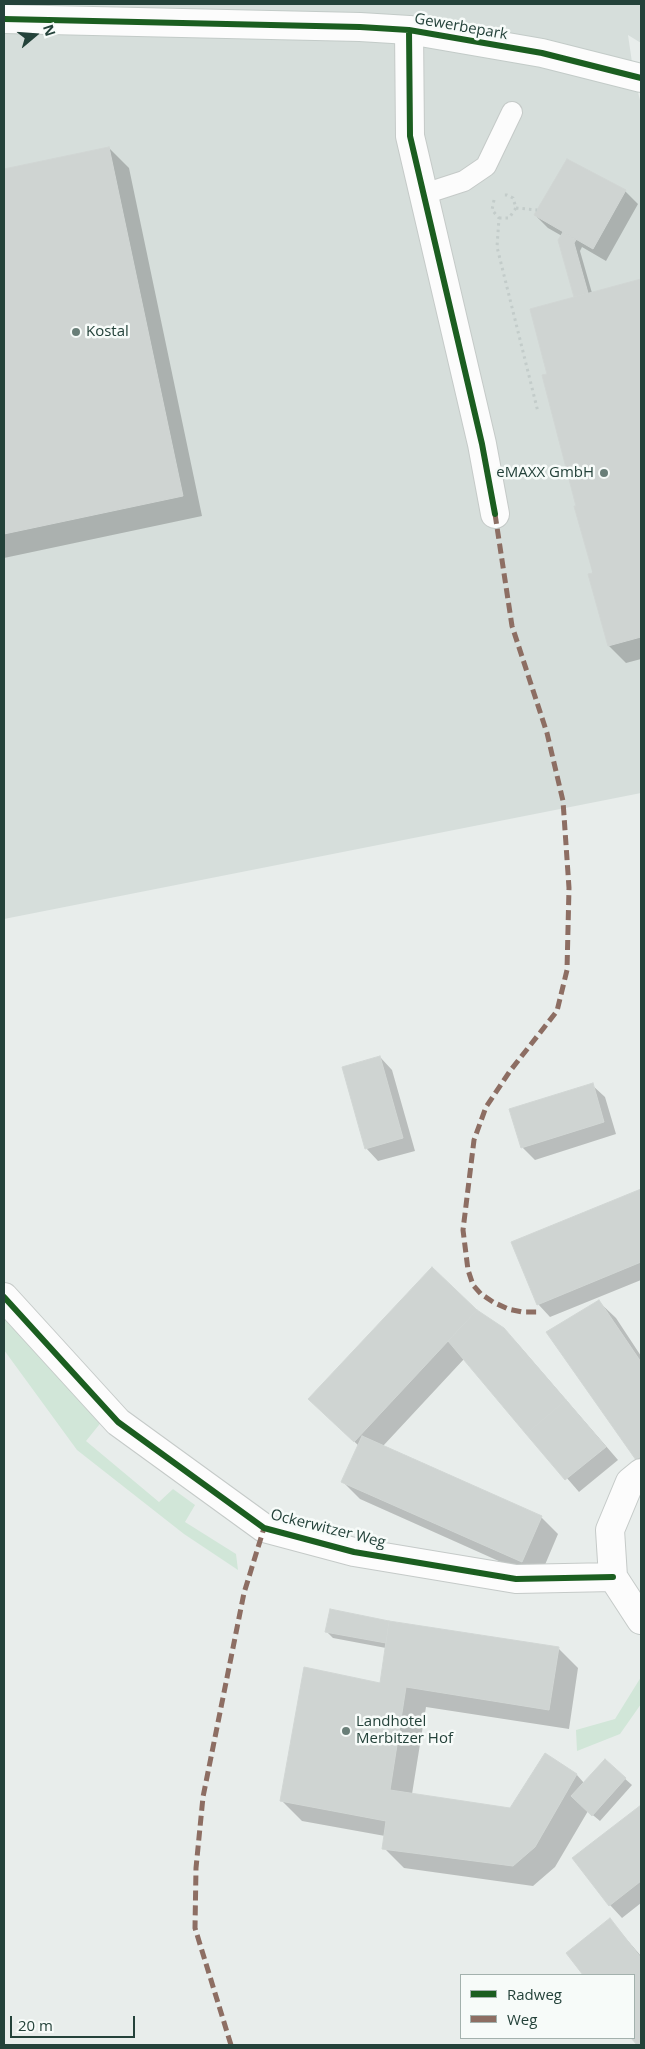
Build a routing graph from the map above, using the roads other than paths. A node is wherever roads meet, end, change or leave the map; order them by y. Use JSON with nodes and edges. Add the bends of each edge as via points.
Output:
{"nodes":[{"id":1,"x":4,"y":19,"type":"edge"},
{"id":2,"x":409,"y":30,"type":"junction"},
{"id":3,"x":641,"y":78,"type":"edge"},
{"id":4,"x":512,"y":112,"type":"dead end"},
{"id":5,"x":424,"y":194,"type":"junction"},
{"id":6,"x":496,"y":514,"type":"dead end"},
{"id":7,"x":4,"y":1297,"type":"edge"},
{"id":8,"x":641,"y":1473,"type":"edge"},
{"id":9,"x":613,"y":1577,"type":"junction"},
{"id":10,"x":641,"y":1620,"type":"edge"}],
"edges":[{"from":1,"to":2,"type":"street","name":"Gewerbepark"},
{"from":2,"to":3,"type":"street","name":"Gewerbepark","via":[[542,53]]},
{"from":2,"to":5,"type":"street","via":[[410,136]]},
{"from":4,"to":5,"type":"lane","via":[[486,166],[464,181]]},
{"from":5,"to":6,"type":"street"},
{"from":7,"to":9,"type":"street","name":"Ockerwitzer Weg","via":[[118,1422],[264,1528],[354,1552],[516,1579]]},
{"from":8,"to":9,"type":"street","via":[[630,1482],[610,1530]]},
{"from":9,"to":10,"type":"street"}]}
